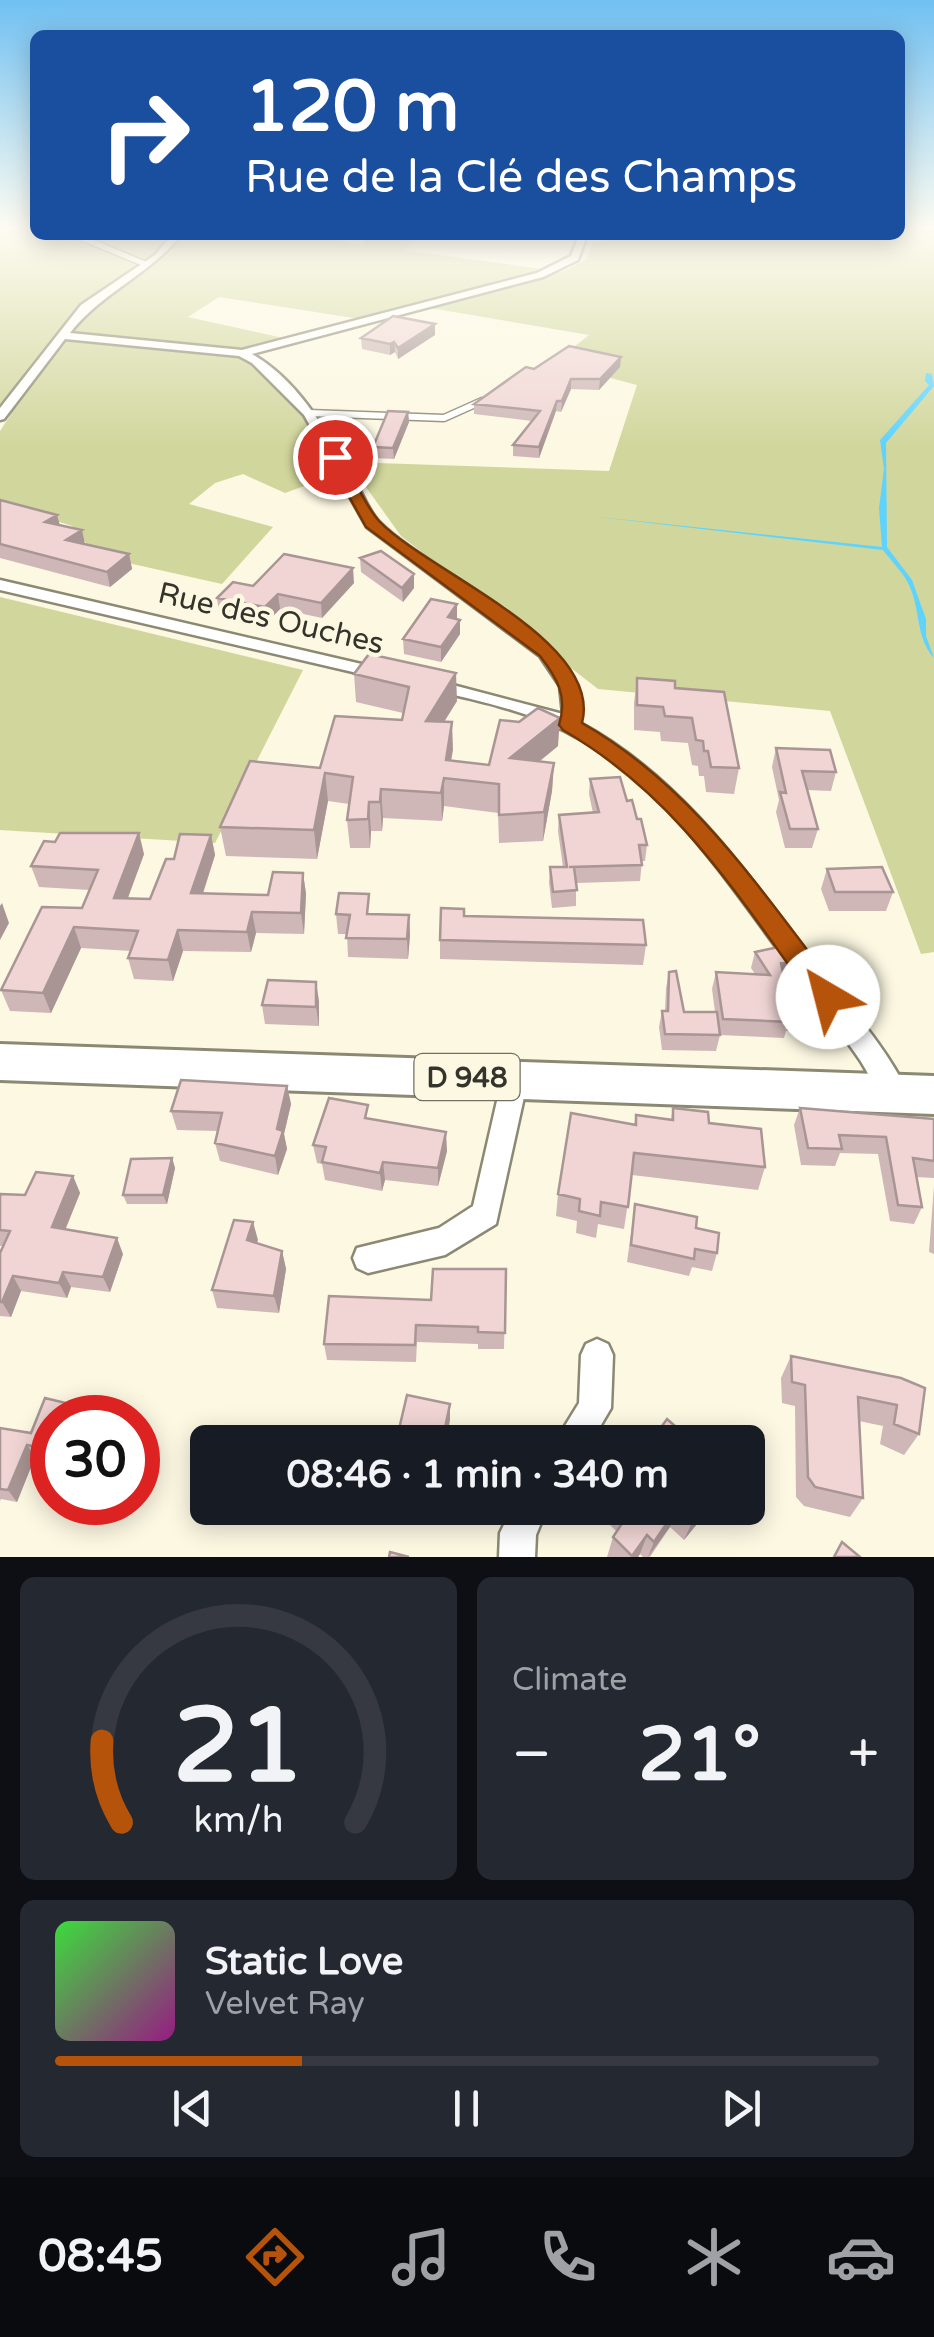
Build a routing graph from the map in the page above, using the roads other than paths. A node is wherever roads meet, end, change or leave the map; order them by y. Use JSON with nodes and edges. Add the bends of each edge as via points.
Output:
{"nodes":[{"id":1,"x":90,"y":303,"type":"edge"},
{"id":2,"x":434,"y":303,"type":"edge"},
{"id":3,"x":65,"y":336,"type":"junction"},
{"id":4,"x":242,"y":353,"type":"junction"},
{"id":5,"x":490,"y":396,"type":"edge"},
{"id":6,"x":309,"y":413,"type":"junction"},
{"id":7,"x":0,"y":416,"type":"edge"},
{"id":8,"x":0,"y":584,"type":"edge"},
{"id":9,"x":570,"y":725,"type":"junction"},
{"id":10,"x":0,"y":1062,"type":"edge"},
{"id":11,"x":514,"y":1078,"type":"junction"},
{"id":12,"x":915,"y":1094,"type":"edge"},
{"id":13,"x":368,"y":1258,"type":"dead end"},
{"id":14,"x":597,"y":1355,"type":"dead end"},
{"id":15,"x":583,"y":1425,"type":"edge"},
{"id":16,"x":522,"y":1525,"type":"edge"},
{"id":17,"x":517,"y":1557,"type":"edge"}],
"edges":[{"from":1,"to":3,"type":"street"},
{"from":2,"to":4,"type":"street"},
{"from":3,"to":4,"type":"street"},
{"from":3,"to":7,"type":"street"},
{"from":4,"to":6,"type":"street"},
{"from":5,"to":6,"type":"lane","via":[[444,418]]},
{"from":6,"to":9,"type":"street","via":[[372,524],[546,652],[567,677],[576,706]]},
{"from":8,"to":9,"type":"street","name":"Rue des Ouches","via":[[528,708]]},
{"from":9,"to":12,"type":"street","name":"Rue des Ouches","via":[[654,782],[698,828],[870,1054]]},
{"from":10,"to":11,"type":"main road","number":"D 948"},
{"from":11,"to":12,"type":"main road","number":"D 948"},
{"from":11,"to":13,"type":"street","via":[[486,1214],[445,1241]]},
{"from":14,"to":15,"type":"street","via":[[594,1408]]},
{"from":16,"to":17,"type":"street"}]}
